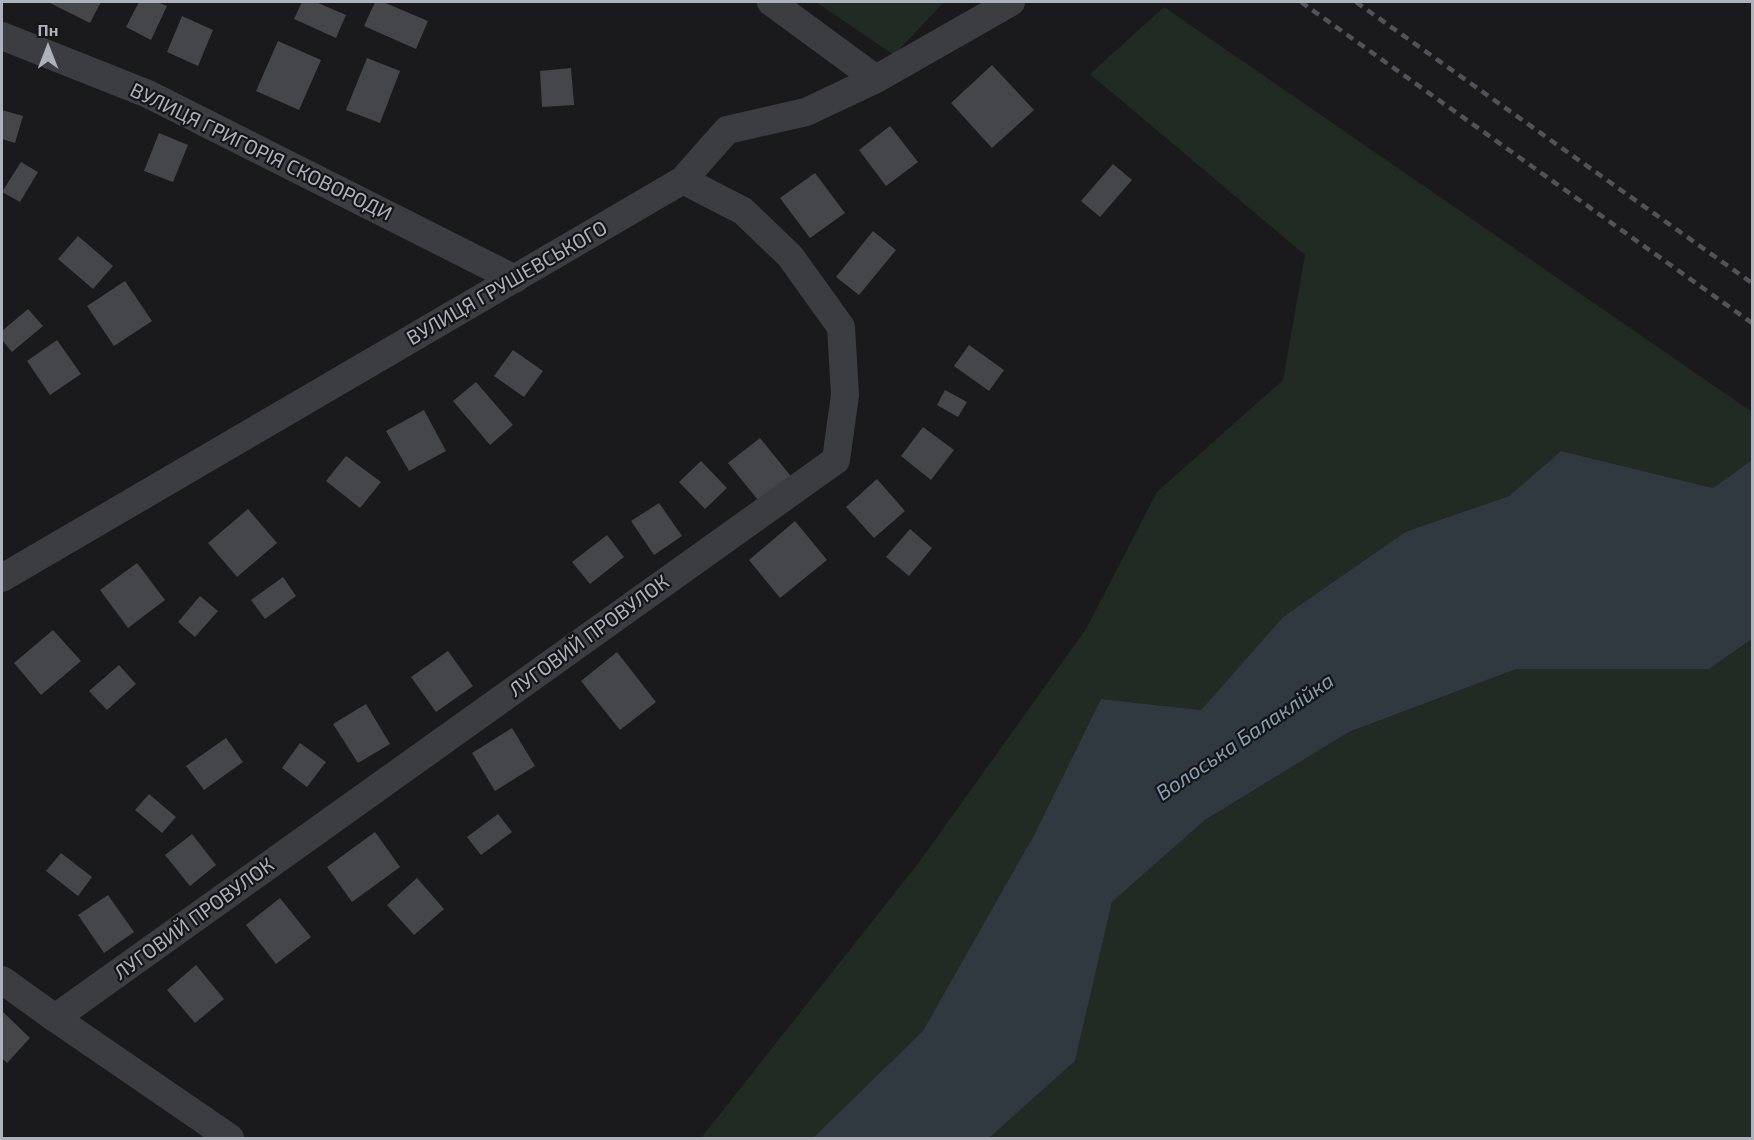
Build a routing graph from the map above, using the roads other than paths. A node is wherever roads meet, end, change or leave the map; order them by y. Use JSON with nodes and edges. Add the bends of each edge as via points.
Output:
{"nodes":[{"id":1,"x":771,"y":2,"type":"edge"},
{"id":2,"x":1011,"y":2,"type":"edge"},
{"id":3,"x":2,"y":36,"type":"edge"},
{"id":4,"x":876,"y":79,"type":"junction"},
{"id":5,"x":683,"y":180,"type":"junction"},
{"id":6,"x":516,"y":279,"type":"junction"},
{"id":7,"x":2,"y":578,"type":"edge"},
{"id":8,"x":2,"y":980,"type":"edge"},
{"id":9,"x":55,"y":1018,"type":"junction"},
{"id":10,"x":230,"y":1138,"type":"edge"}],
"edges":[{"from":1,"to":4,"type":"street"},
{"from":2,"to":4,"type":"street","name":"ВУЛИЦЯ ГРУШЕВСЬКОГО"},
{"from":3,"to":6,"type":"street","name":"ВУЛИЦЯ ГРИГОРІЯ СКОВОРОДИ","via":[[148,94]]},
{"from":4,"to":5,"type":"street","name":"ВУЛИЦЯ ГРУШЕВСЬКОГО","via":[[806,112],[727,130]]},
{"from":5,"to":6,"type":"street","name":"ВУЛИЦЯ ГРУШЕВСЬКОГО"},
{"from":5,"to":9,"type":"street","name":"ЛУГОВИЙ ПРОВУЛОК","via":[[743,211],[790,256],[841,327],[845,395],[836,460]]},
{"from":6,"to":7,"type":"street","name":"ВУЛИЦЯ ГРУШЕВСЬКОГО"},
{"from":8,"to":9,"type":"street"},
{"from":9,"to":10,"type":"street"}]}
